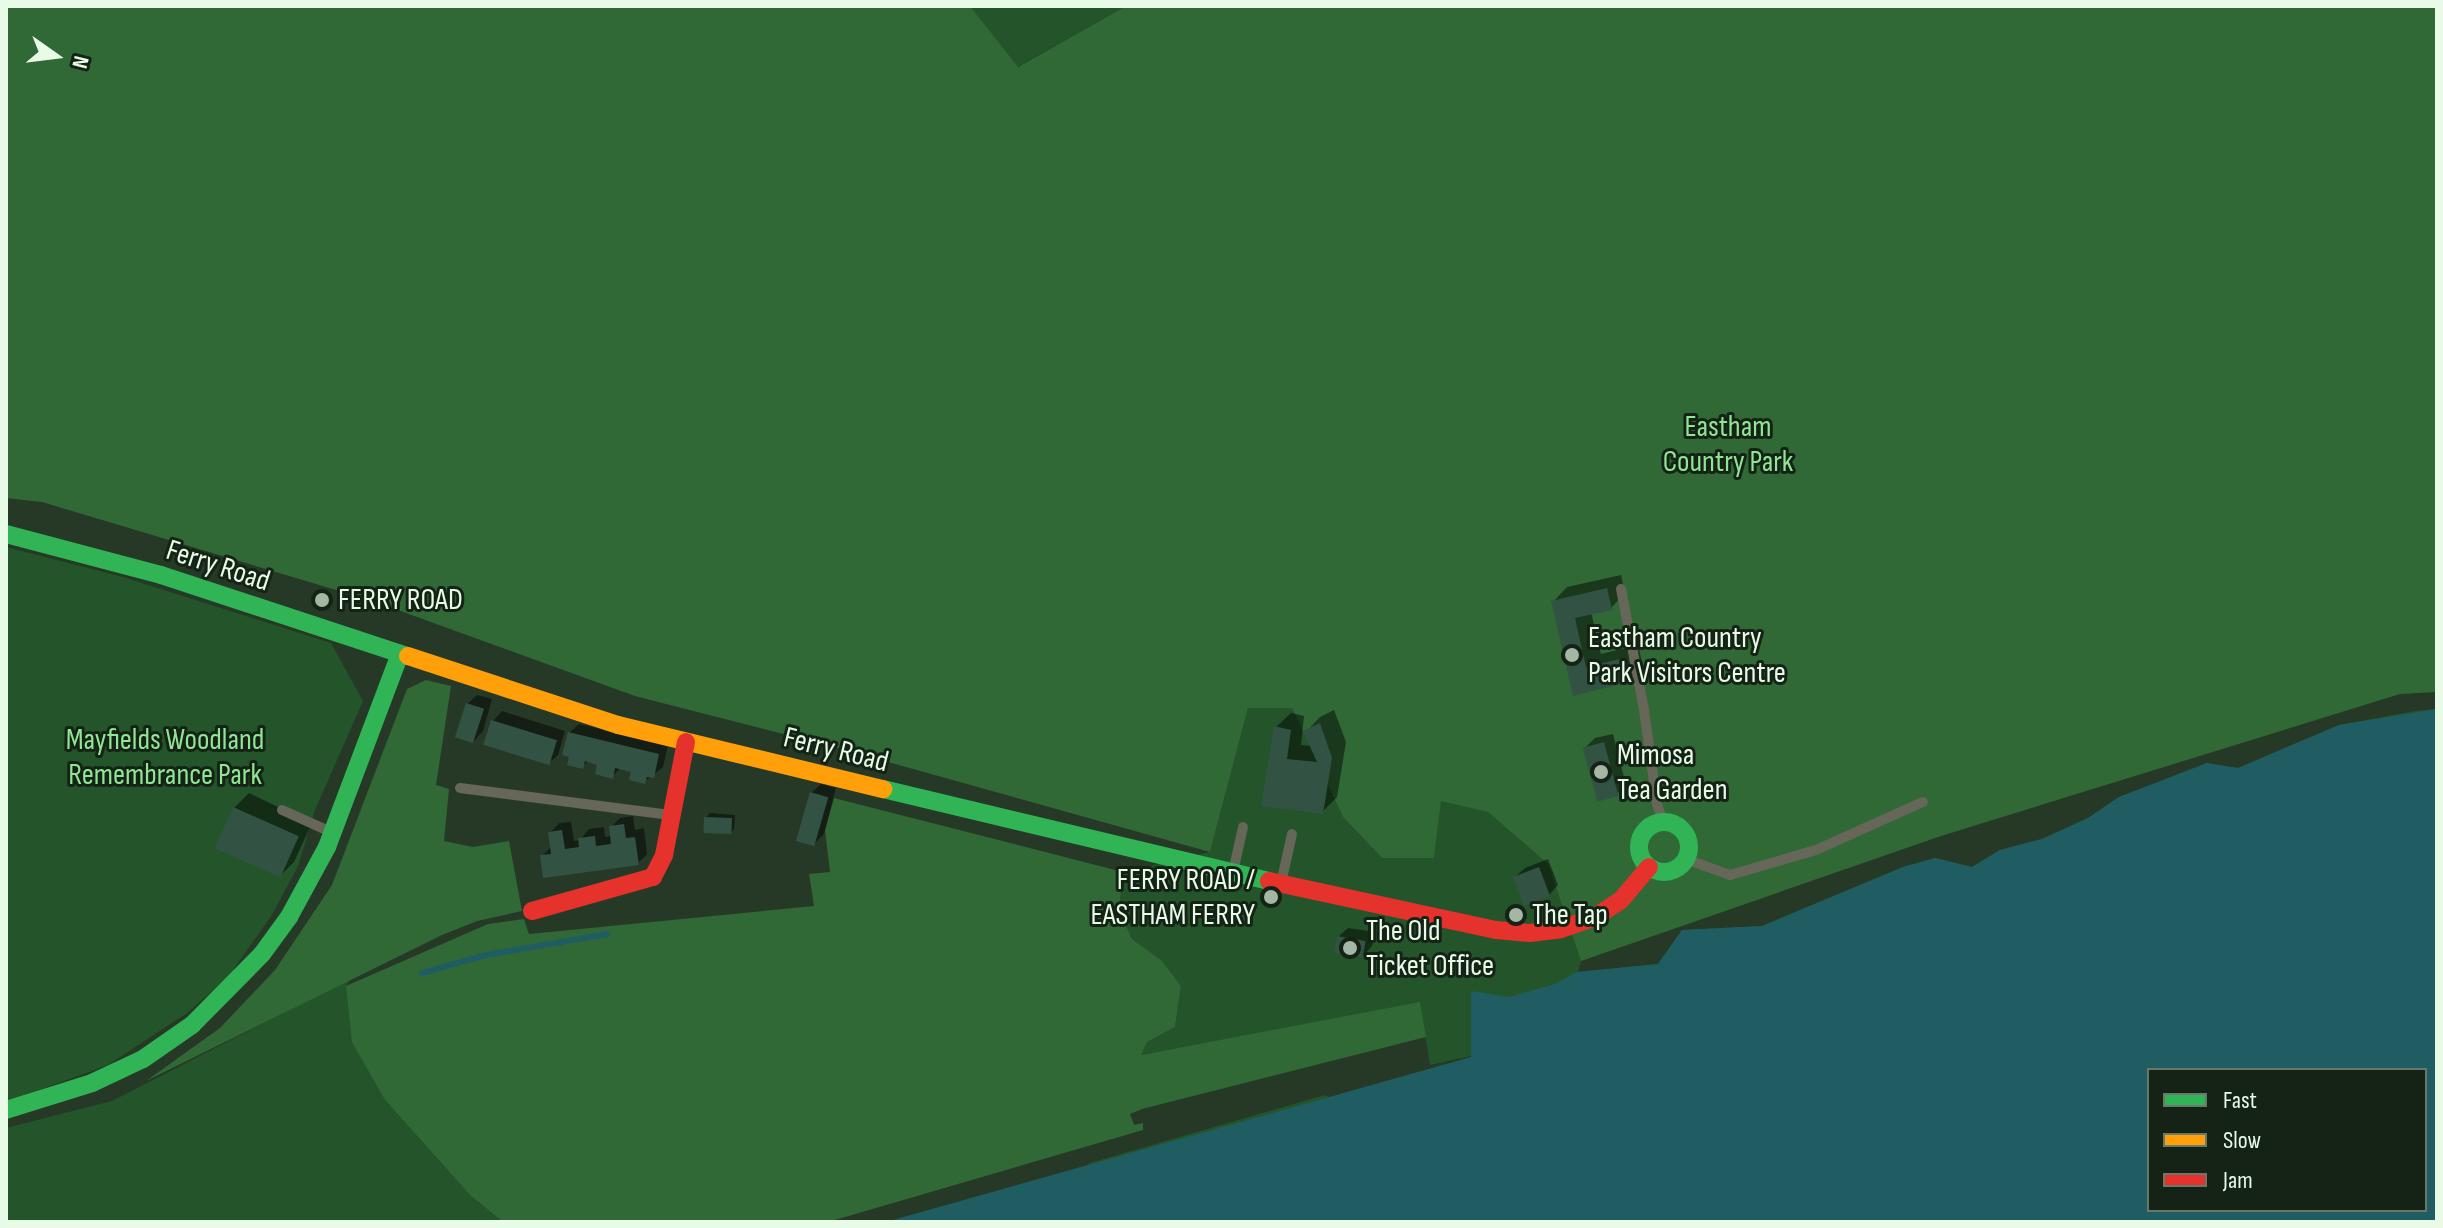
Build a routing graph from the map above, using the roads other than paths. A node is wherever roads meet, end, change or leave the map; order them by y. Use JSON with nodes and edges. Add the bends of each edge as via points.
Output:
{"nodes":[{"id":1,"x":6,"y":534,"type":"edge"},
{"id":2,"x":1621,"y":589,"type":"dead end"},
{"id":3,"x":399,"y":656,"type":"junction"},
{"id":4,"x":686,"y":742,"type":"junction"},
{"id":5,"x":460,"y":788,"type":"dead end"},
{"id":6,"x":1923,"y":802,"type":"dead end"},
{"id":7,"x":282,"y":810,"type":"dead end"},
{"id":8,"x":672,"y":816,"type":"junction"},
{"id":9,"x":1663,"y":822,"type":"junction"},
{"id":10,"x":1243,"y":827,"type":"dead end"},
{"id":11,"x":333,"y":832,"type":"junction"},
{"id":12,"x":1292,"y":834,"type":"dead end"},
{"id":13,"x":1686,"y":859,"type":"junction"},
{"id":14,"x":1649,"y":867,"type":"junction"},
{"id":15,"x":1233,"y":873,"type":"junction"},
{"id":16,"x":1281,"y":884,"type":"junction"},
{"id":17,"x":532,"y":911,"type":"dead end"},
{"id":18,"x":6,"y":1110,"type":"edge"}],
"edges":[{"from":1,"to":3,"type":"street","name":"Ferry Road","via":[[161,575]]},
{"from":2,"to":9,"type":"lane"},
{"from":3,"to":4,"type":"street","name":"Ferry Road"},
{"from":3,"to":11,"type":"street"},
{"from":4,"to":8,"type":"street"},
{"from":4,"to":15,"type":"street","name":"Ferry Road"},
{"from":5,"to":8,"type":"lane"},
{"from":6,"to":13,"type":"lane","via":[[1816,850],[1730,875]]},
{"from":7,"to":11,"type":"lane"},
{"from":8,"to":17,"type":"street","via":[[653,877]]},
{"from":9,"to":13,"type":"street","via":[[1678,826],[1688,838]]},
{"from":9,"to":14,"type":"street","via":[[1640,840]]},
{"from":10,"to":15,"type":"lane"},
{"from":11,"to":18,"type":"street","via":[[310,881],[262,954],[192,1025],[143,1059],[92,1083]]},
{"from":12,"to":16,"type":"lane"},
{"from":13,"to":14,"type":"street","via":[[1674,871]]},
{"from":14,"to":16,"type":"street","name":"Ferry Road","via":[[1621,900],[1595,917],[1530,933]]},
{"from":15,"to":16,"type":"street","name":"Ferry Road"}]}
